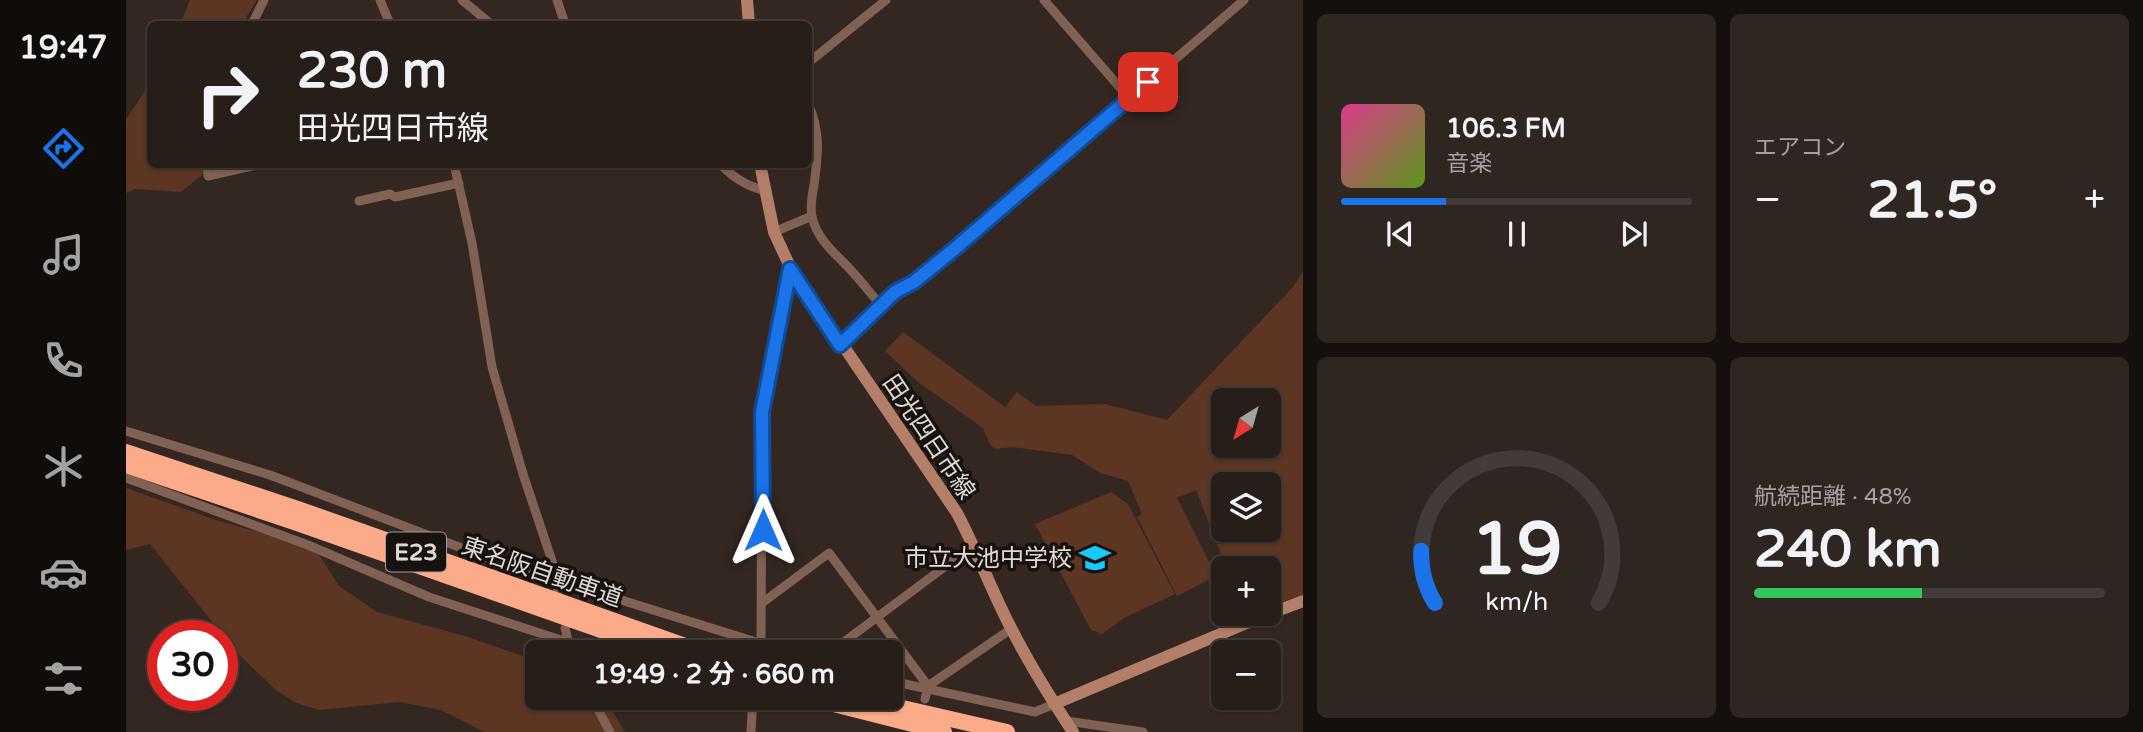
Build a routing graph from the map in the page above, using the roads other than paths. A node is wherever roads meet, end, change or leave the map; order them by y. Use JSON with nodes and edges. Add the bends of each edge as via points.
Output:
{"nodes":[{"id":1,"x":264,"y":0,"type":"edge"},
{"id":2,"x":380,"y":0,"type":"edge"},
{"id":3,"x":462,"y":0,"type":"edge"},
{"id":4,"x":557,"y":0,"type":"edge"},
{"id":5,"x":747,"y":0,"type":"edge"},
{"id":6,"x":886,"y":0,"type":"edge"},
{"id":7,"x":1044,"y":0,"type":"edge"},
{"id":8,"x":1244,"y":0,"type":"edge"},
{"id":9,"x":254,"y":21,"type":"edge"},
{"id":10,"x":389,"y":21,"type":"edge"},
{"id":11,"x":487,"y":21,"type":"edge"},
{"id":12,"x":564,"y":21,"type":"edge"},
{"id":13,"x":748,"y":21,"type":"edge"},
{"id":14,"x":812,"y":60,"type":"edge"},
{"id":15,"x":1129,"y":98,"type":"junction"},
{"id":16,"x":812,"y":116,"type":"edge"},
{"id":17,"x":207,"y":168,"type":"edge"},
{"id":18,"x":243,"y":168,"type":"edge"},
{"id":19,"x":455,"y":168,"type":"edge"},
{"id":20,"x":724,"y":168,"type":"edge"},
{"id":21,"x":761,"y":168,"type":"edge"},
{"id":22,"x":458,"y":183,"type":"junction"},
{"id":23,"x":764,"y":190,"type":"junction"},
{"id":24,"x":359,"y":201,"type":"dead end"},
{"id":25,"x":812,"y":216,"type":"junction"},
{"id":26,"x":774,"y":232,"type":"junction"},
{"id":27,"x":790,"y":269,"type":"junction"},
{"id":28,"x":882,"y":307,"type":"junction"},
{"id":29,"x":840,"y":345,"type":"junction"},
{"id":30,"x":126,"y":431,"type":"edge"},
{"id":31,"x":126,"y":452,"type":"edge"},
{"id":32,"x":126,"y":465,"type":"edge"},
{"id":33,"x":126,"y":478,"type":"edge"},
{"id":34,"x":974,"y":545,"type":"junction"},
{"id":35,"x":557,"y":580,"type":"junction"},
{"id":36,"x":558,"y":591,"type":"dead end"},
{"id":37,"x":1303,"y":601,"type":"edge"},
{"id":38,"x":762,"y":603,"type":"junction"},
{"id":39,"x":1281,"y":609,"type":"edge"},
{"id":40,"x":876,"y":617,"type":"junction"},
{"id":41,"x":1239,"y":626,"type":"edge"},
{"id":42,"x":565,"y":628,"type":"dead end"},
{"id":43,"x":1011,"y":629,"type":"junction"},
{"id":44,"x":560,"y":640,"type":"edge"},
{"id":45,"x":566,"y":640,"type":"edge"},
{"id":46,"x":629,"y":640,"type":"edge"},
{"id":47,"x":668,"y":640,"type":"edge"},
{"id":48,"x":739,"y":640,"type":"edge"},
{"id":49,"x":763,"y":640,"type":"edge"},
{"id":50,"x":846,"y":640,"type":"edge"},
{"id":51,"x":903,"y":685,"type":"edge"},
{"id":52,"x":927,"y":692,"type":"junction"},
{"id":53,"x":1054,"y":704,"type":"junction"},
{"id":54,"x":903,"y":709,"type":"edge"},
{"id":55,"x":598,"y":710,"type":"edge"},
{"id":56,"x":752,"y":710,"type":"edge"},
{"id":57,"x":857,"y":710,"type":"edge"},
{"id":58,"x":1070,"y":727,"type":"edge"},
{"id":59,"x":610,"y":732,"type":"edge"},
{"id":60,"x":751,"y":732,"type":"edge"},
{"id":61,"x":944,"y":732,"type":"edge"},
{"id":62,"x":1007,"y":732,"type":"edge"},
{"id":63,"x":1143,"y":732,"type":"edge"}],
"edges":[{"from":1,"to":9,"type":"street"},
{"from":2,"to":10,"type":"street"},
{"from":3,"to":11,"type":"street"},
{"from":4,"to":12,"type":"street"},
{"from":5,"to":13,"type":"main road"},
{"from":6,"to":14,"type":"street"},
{"from":7,"to":15,"type":"street"},
{"from":8,"to":15,"type":"street"},
{"from":15,"to":28,"type":"street"},
{"from":16,"to":25,"type":"street","via":[[818,133]]},
{"from":17,"to":18,"type":"street","via":[[208,176]]},
{"from":19,"to":22,"type":"street"},
{"from":20,"to":23,"type":"street"},
{"from":21,"to":23,"type":"main road","name":"田光四日市線"},
{"from":22,"to":24,"type":"street"},
{"from":22,"to":35,"type":"street","via":[[492,367]]},
{"from":23,"to":26,"type":"main road","name":"田光四日市線"},
{"from":25,"to":26,"type":"street"},
{"from":25,"to":28,"type":"street","via":[[825,245]]},
{"from":26,"to":27,"type":"main road","name":"田光四日市線"},
{"from":27,"to":29,"type":"main road","name":"田光四日市線"},
{"from":27,"to":38,"type":"street","via":[[762,412]]},
{"from":28,"to":29,"type":"street"},
{"from":29,"to":34,"type":"main road","name":"田光四日市線"},
{"from":30,"to":35,"type":"street","via":[[270,475]]},
{"from":31,"to":47,"type":"highway","name":"東名阪自動車道","number":"E23"},
{"from":32,"to":46,"type":"highway","name":"東名阪自動車道","number":"E23"},
{"from":33,"to":44,"type":"street","via":[[309,545],[429,597]]},
{"from":34,"to":40,"type":"street"},
{"from":34,"to":43,"type":"main road","name":"田光四日市線"},
{"from":35,"to":36,"type":"street"},
{"from":35,"to":48,"type":"street"},
{"from":37,"to":39,"type":"main road"},
{"from":38,"to":40,"type":"street","via":[[829,553]]},
{"from":38,"to":49,"type":"street"},
{"from":40,"to":50,"type":"street"},
{"from":40,"to":52,"type":"street"},
{"from":41,"to":53,"type":"main road"},
{"from":42,"to":45,"type":"street"},
{"from":43,"to":52,"type":"street"},
{"from":43,"to":53,"type":"main road","name":"田光四日市線"},
{"from":51,"to":52,"type":"street"},
{"from":52,"to":53,"type":"street","via":[[1035,712]]},
{"from":53,"to":58,"type":"main road","name":"田光四日市線"},
{"from":54,"to":62,"type":"highway"},
{"from":55,"to":59,"type":"street"},
{"from":56,"to":60,"type":"street"},
{"from":57,"to":61,"type":"highway"},
{"from":58,"to":63,"type":"street"}]}
